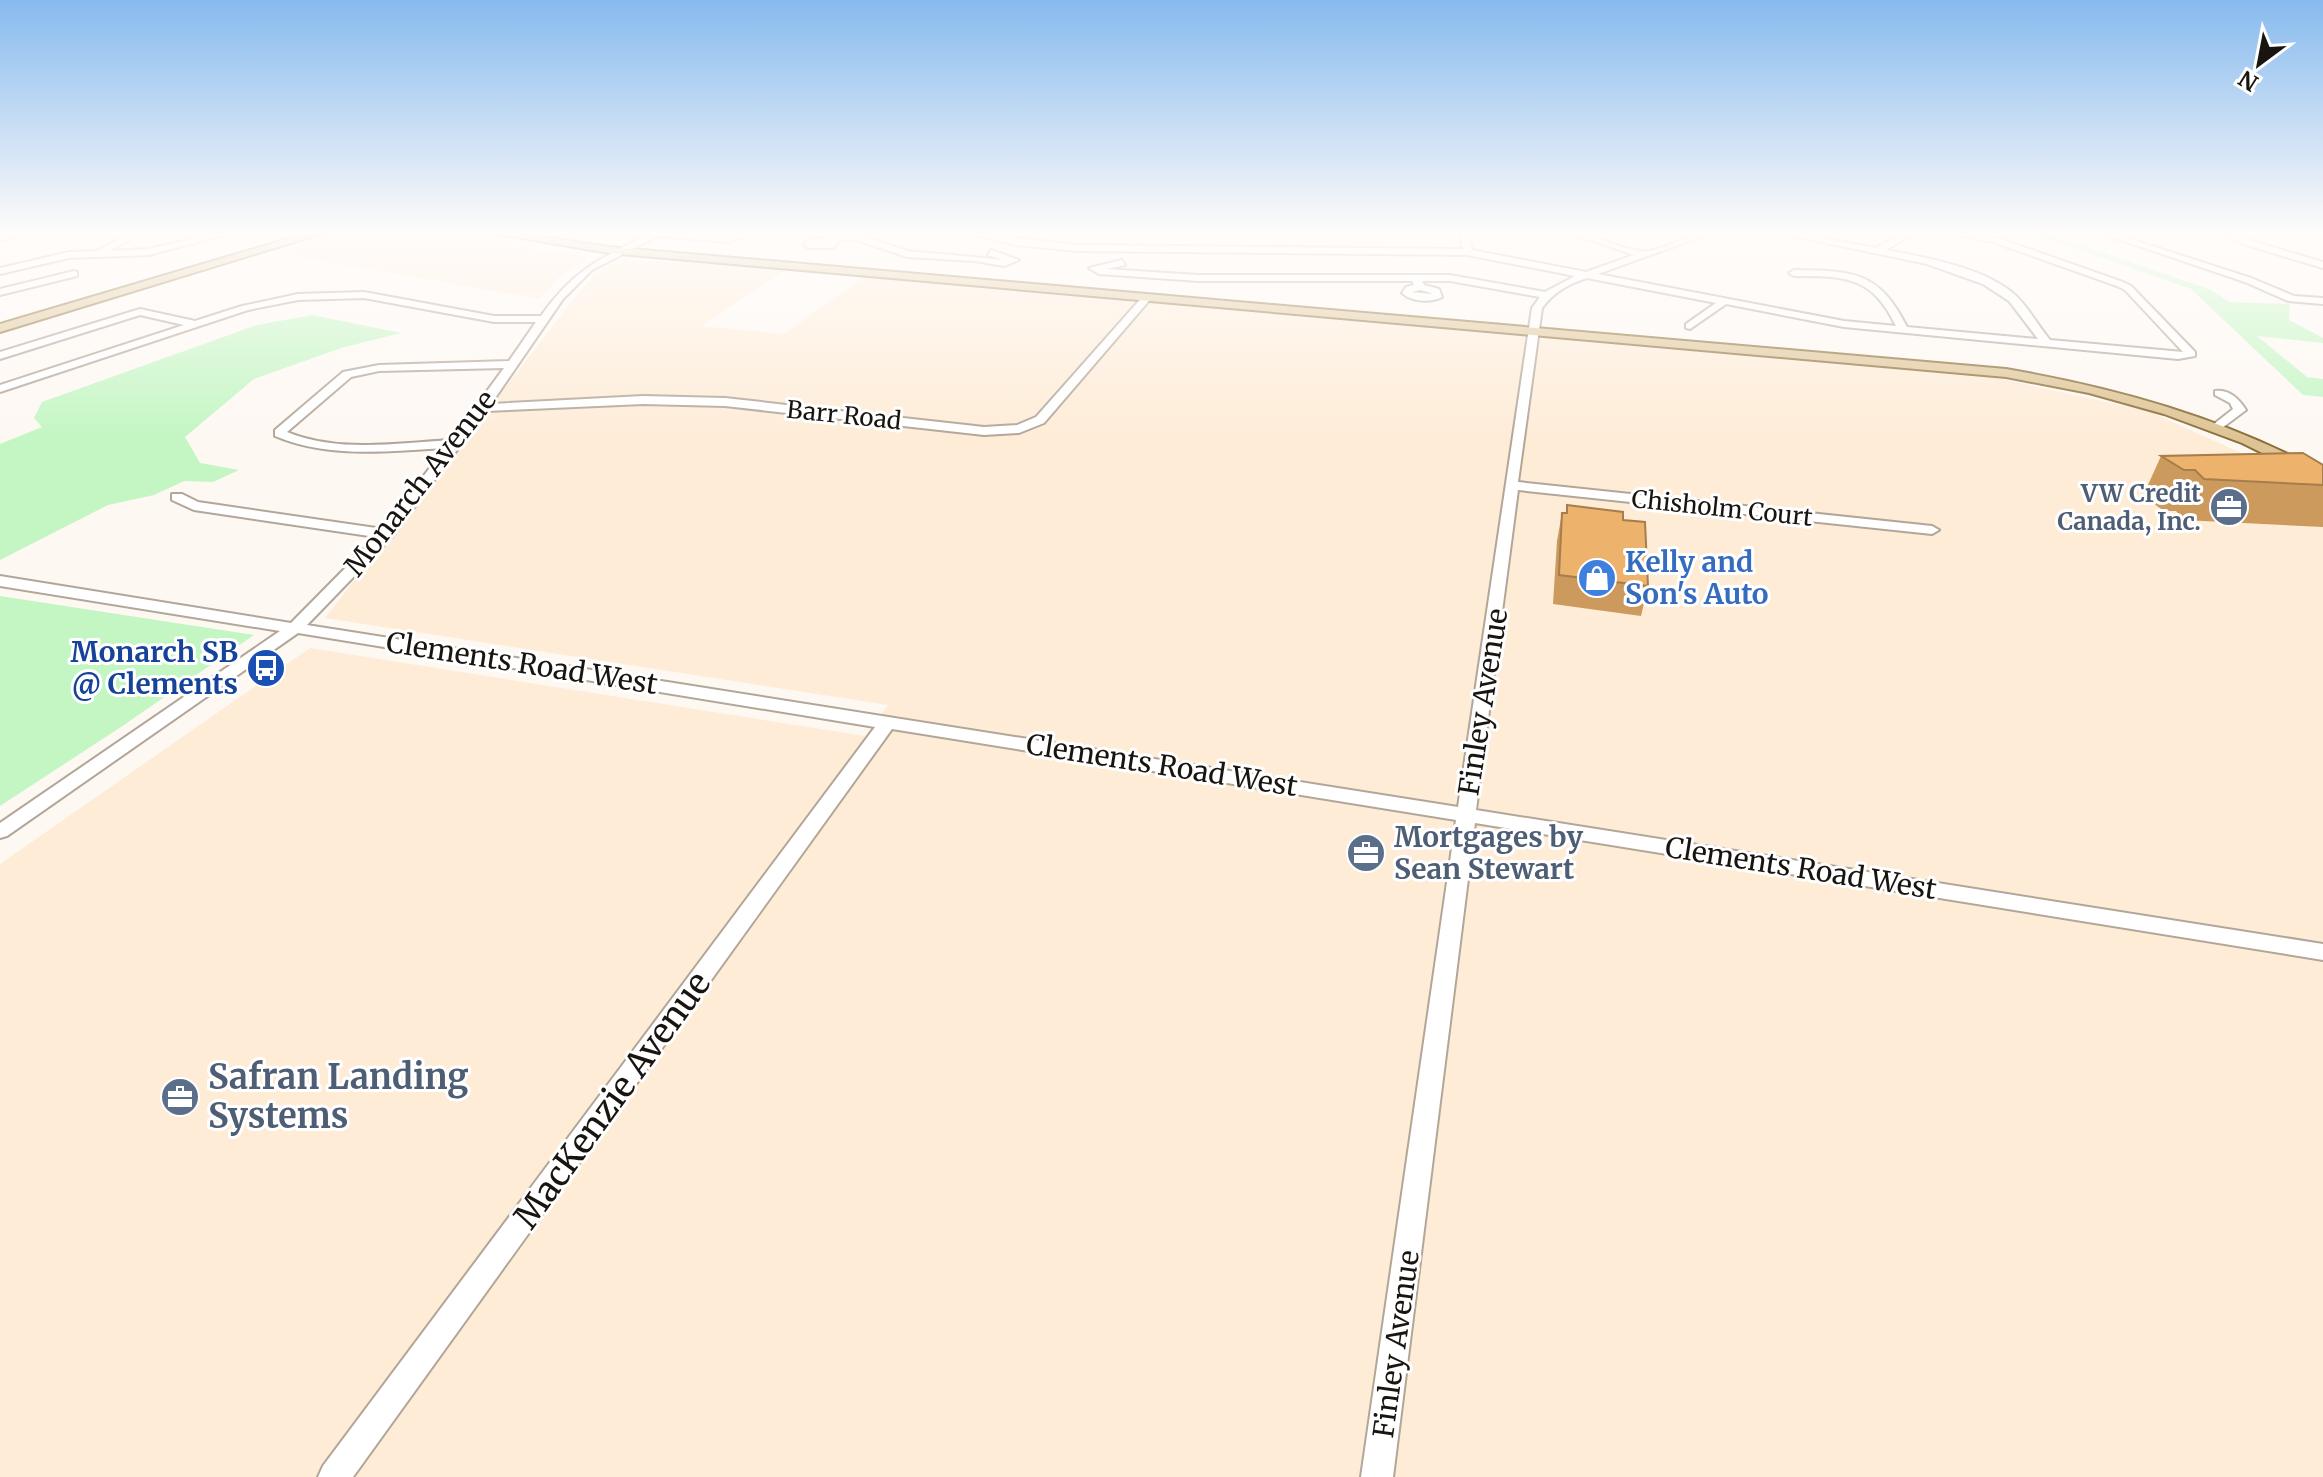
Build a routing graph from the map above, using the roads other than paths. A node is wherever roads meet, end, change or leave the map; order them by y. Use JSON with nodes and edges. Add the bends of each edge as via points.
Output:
{"nodes":[{"id":1,"x":68,"y":301,"type":"edge"},
{"id":2,"x":91,"y":301,"type":"edge"},
{"id":3,"x":277,"y":301,"type":"edge"},
{"id":4,"x":396,"y":301,"type":"edge"},
{"id":5,"x":556,"y":301,"type":"edge"},
{"id":6,"x":1144,"y":301,"type":"edge"},
{"id":7,"x":1204,"y":301,"type":"edge"},
{"id":8,"x":1542,"y":301,"type":"edge"},
{"id":9,"x":1718,"y":301,"type":"edge"},
{"id":10,"x":1887,"y":301,"type":"edge"},
{"id":11,"x":2016,"y":301,"type":"edge"},
{"id":12,"x":2140,"y":301,"type":"edge"},
{"id":13,"x":1723,"y":302,"type":"junction"},
{"id":14,"x":544,"y":319,"type":"junction"},
{"id":15,"x":0,"y":321,"type":"edge"},
{"id":16,"x":197,"y":324,"type":"junction"},
{"id":17,"x":1690,"y":326,"type":"dead end"},
{"id":18,"x":0,"y":328,"type":"edge"},
{"id":19,"x":1532,"y":330,"type":"junction"},
{"id":20,"x":1903,"y":330,"type":"junction"},
{"id":21,"x":2046,"y":343,"type":"junction"},
{"id":22,"x":0,"y":356,"type":"edge"},
{"id":23,"x":512,"y":364,"type":"junction"},
{"id":24,"x":0,"y":376,"type":"edge"},
{"id":25,"x":22,"y":382,"type":"junction"},
{"id":26,"x":0,"y":389,"type":"edge"},
{"id":27,"x":2219,"y":393,"type":"dead end"},
{"id":28,"x":482,"y":408,"type":"junction"},
{"id":29,"x":2218,"y":427,"type":"junction"},
{"id":30,"x":452,"y":444,"type":"junction"},
{"id":31,"x":2323,"y":478,"type":"edge"},
{"id":32,"x":1512,"y":485,"type":"junction"},
{"id":33,"x":177,"y":497,"type":"dead end"},
{"id":34,"x":1932,"y":530,"type":"dead end"},
{"id":35,"x":387,"y":534,"type":"junction"},
{"id":36,"x":0,"y":581,"type":"edge"},
{"id":37,"x":295,"y":628,"type":"junction"},
{"id":38,"x":888,"y":722,"type":"junction"},
{"id":39,"x":1466,"y":815,"type":"junction"},
{"id":40,"x":0,"y":832,"type":"edge"},
{"id":41,"x":2323,"y":952,"type":"edge"},
{"id":42,"x":334,"y":1477,"type":"edge"},
{"id":43,"x":1377,"y":1477,"type":"edge"}],
"edges":[{"from":1,"to":15,"type":"main road"},
{"from":2,"to":18,"type":"main road"},
{"from":3,"to":16,"type":"street"},
{"from":4,"to":14,"type":"street","via":[[494,319]]},
{"from":5,"to":14,"type":"street","name":"Monarch Avenue"},
{"from":6,"to":28,"type":"street","name":"Barr Road","via":[[1040,420],[1019,429],[984,431],[679,400]]},
{"from":7,"to":19,"type":"main road"},
{"from":8,"to":19,"type":"street","name":"Finley Avenue"},
{"from":9,"to":13,"type":"street"},
{"from":10,"to":20,"type":"street"},
{"from":11,"to":21,"type":"street"},
{"from":12,"to":21,"type":"street","via":[[2191,354]]},
{"from":13,"to":17,"type":"street"},
{"from":13,"to":20,"type":"street"},
{"from":14,"to":23,"type":"street","name":"Monarch Avenue"},
{"from":16,"to":22,"type":"street","via":[[140,312]]},
{"from":16,"to":25,"type":"street"},
{"from":19,"to":29,"type":"main road","via":[[2006,373],[2133,398]]},
{"from":19,"to":32,"type":"street","name":"Finley Avenue"},
{"from":20,"to":21,"type":"street"},
{"from":23,"to":28,"type":"street","name":"Monarch Avenue"},
{"from":23,"to":30,"type":"street","via":[[355,372],[338,380],[279,433],[347,448]]},
{"from":24,"to":25,"type":"street"},
{"from":25,"to":26,"type":"street"},
{"from":27,"to":29,"type":"street","via":[[2240,410]]},
{"from":28,"to":30,"type":"street","name":"Monarch Avenue"},
{"from":29,"to":31,"type":"main road"},
{"from":30,"to":35,"type":"street","name":"Monarch Avenue"},
{"from":32,"to":34,"type":"street","name":"Chisholm Court"},
{"from":32,"to":39,"type":"street","name":"Finley Avenue"},
{"from":33,"to":35,"type":"street","via":[[194,506]]},
{"from":35,"to":37,"type":"street","name":"Monarch Avenue"},
{"from":36,"to":37,"type":"street","name":"Clements Road West"},
{"from":37,"to":38,"type":"street","name":"Clements Road West"},
{"from":37,"to":40,"type":"street","name":"Monarch Avenue"},
{"from":38,"to":39,"type":"street","name":"Clements Road West"},
{"from":38,"to":42,"type":"street","name":"MacKenzie Avenue"},
{"from":39,"to":41,"type":"street","name":"Clements Road West"},
{"from":39,"to":43,"type":"street","name":"Finley Avenue"}]}
